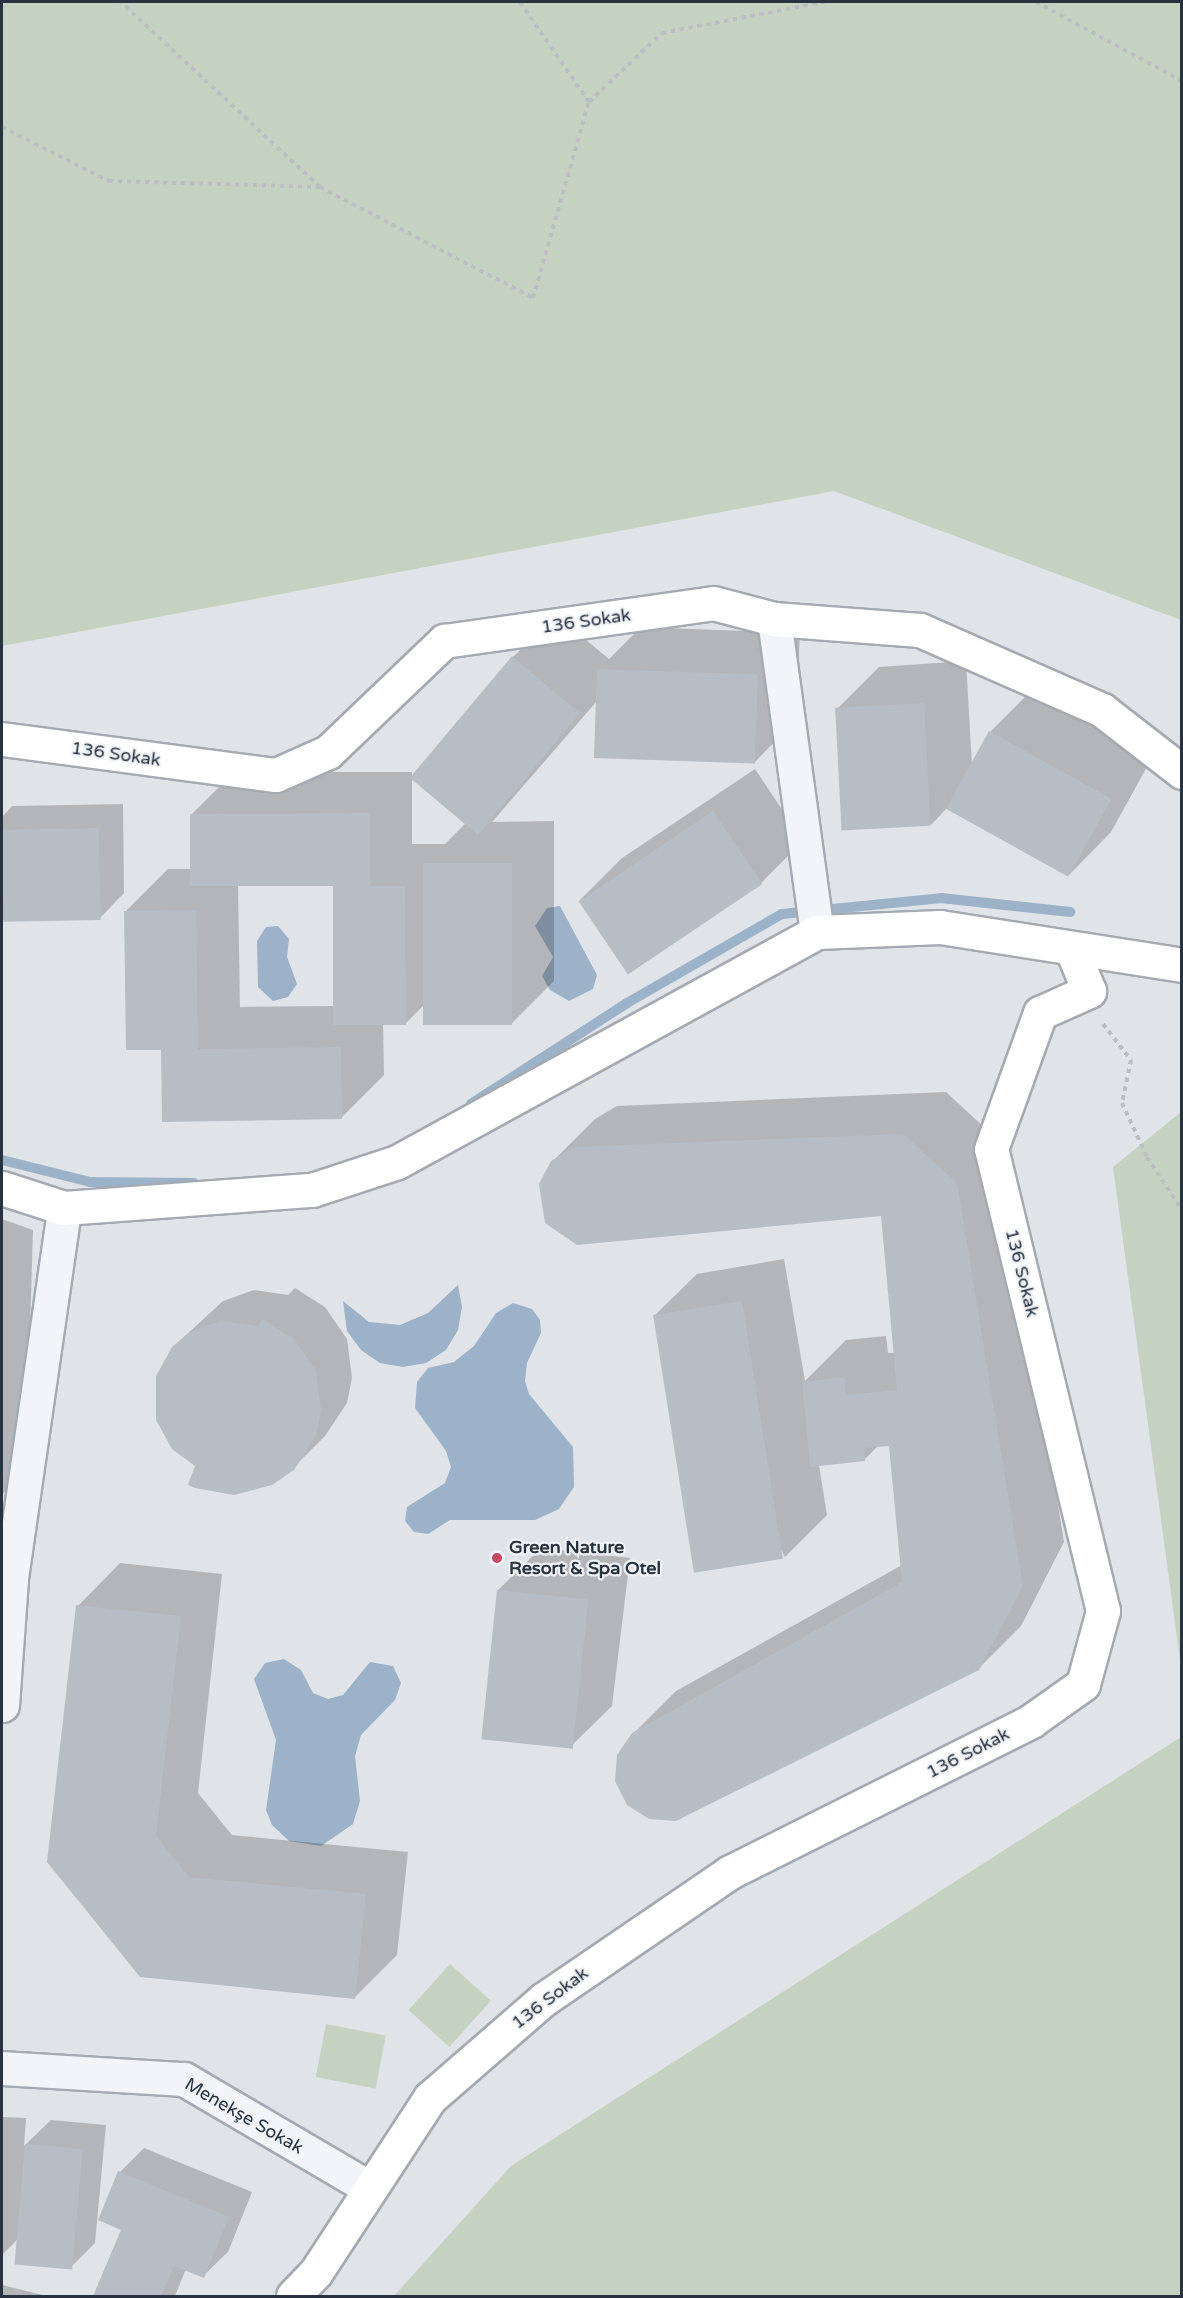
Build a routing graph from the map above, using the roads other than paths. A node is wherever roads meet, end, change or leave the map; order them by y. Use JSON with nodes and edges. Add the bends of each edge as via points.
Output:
{"nodes":[{"id":1,"x":774,"y":619,"type":"junction"},
{"id":2,"x":2,"y":740,"type":"edge"},
{"id":3,"x":1182,"y":772,"type":"edge"},
{"id":4,"x":817,"y":932,"type":"junction"},
{"id":5,"x":1073,"y":952,"type":"junction"},
{"id":6,"x":1182,"y":966,"type":"edge"},
{"id":7,"x":2,"y":1188,"type":"edge"},
{"id":8,"x":64,"y":1208,"type":"junction"},
{"id":9,"x":6,"y":1578,"type":"edge"},
{"id":10,"x":2,"y":1705,"type":"edge"},
{"id":11,"x":2,"y":2068,"type":"edge"},
{"id":12,"x":370,"y":2188,"type":"junction"},
{"id":13,"x":293,"y":2296,"type":"edge"}],
"edges":[{"from":1,"to":2,"type":"street","name":"136 Sokak","via":[[713,603],[444,641],[328,752],[276,775]]},
{"from":1,"to":3,"type":"street","name":"136 Sokak","via":[[920,630],[1102,710]]},
{"from":1,"to":4,"type":"street"},
{"from":4,"to":5,"type":"street","via":[[940,927]]},
{"from":4,"to":8,"type":"street","via":[[397,1162],[312,1190]]},
{"from":5,"to":6,"type":"street"},
{"from":5,"to":12,"type":"street","name":"136 Sokak","via":[[1085,993],[1040,1013],[991,1149],[1103,1611],[1083,1684],[1031,1721],[730,1872],[544,1999],[430,2098]]},
{"from":7,"to":8,"type":"street"},
{"from":8,"to":9,"type":"street"},
{"from":9,"to":10,"type":"street"},
{"from":11,"to":12,"type":"street","name":"Menekşe Sokak","via":[[184,2079]]},
{"from":12,"to":13,"type":"street","name":"136 Sokak","via":[[316,2272]]}]}
